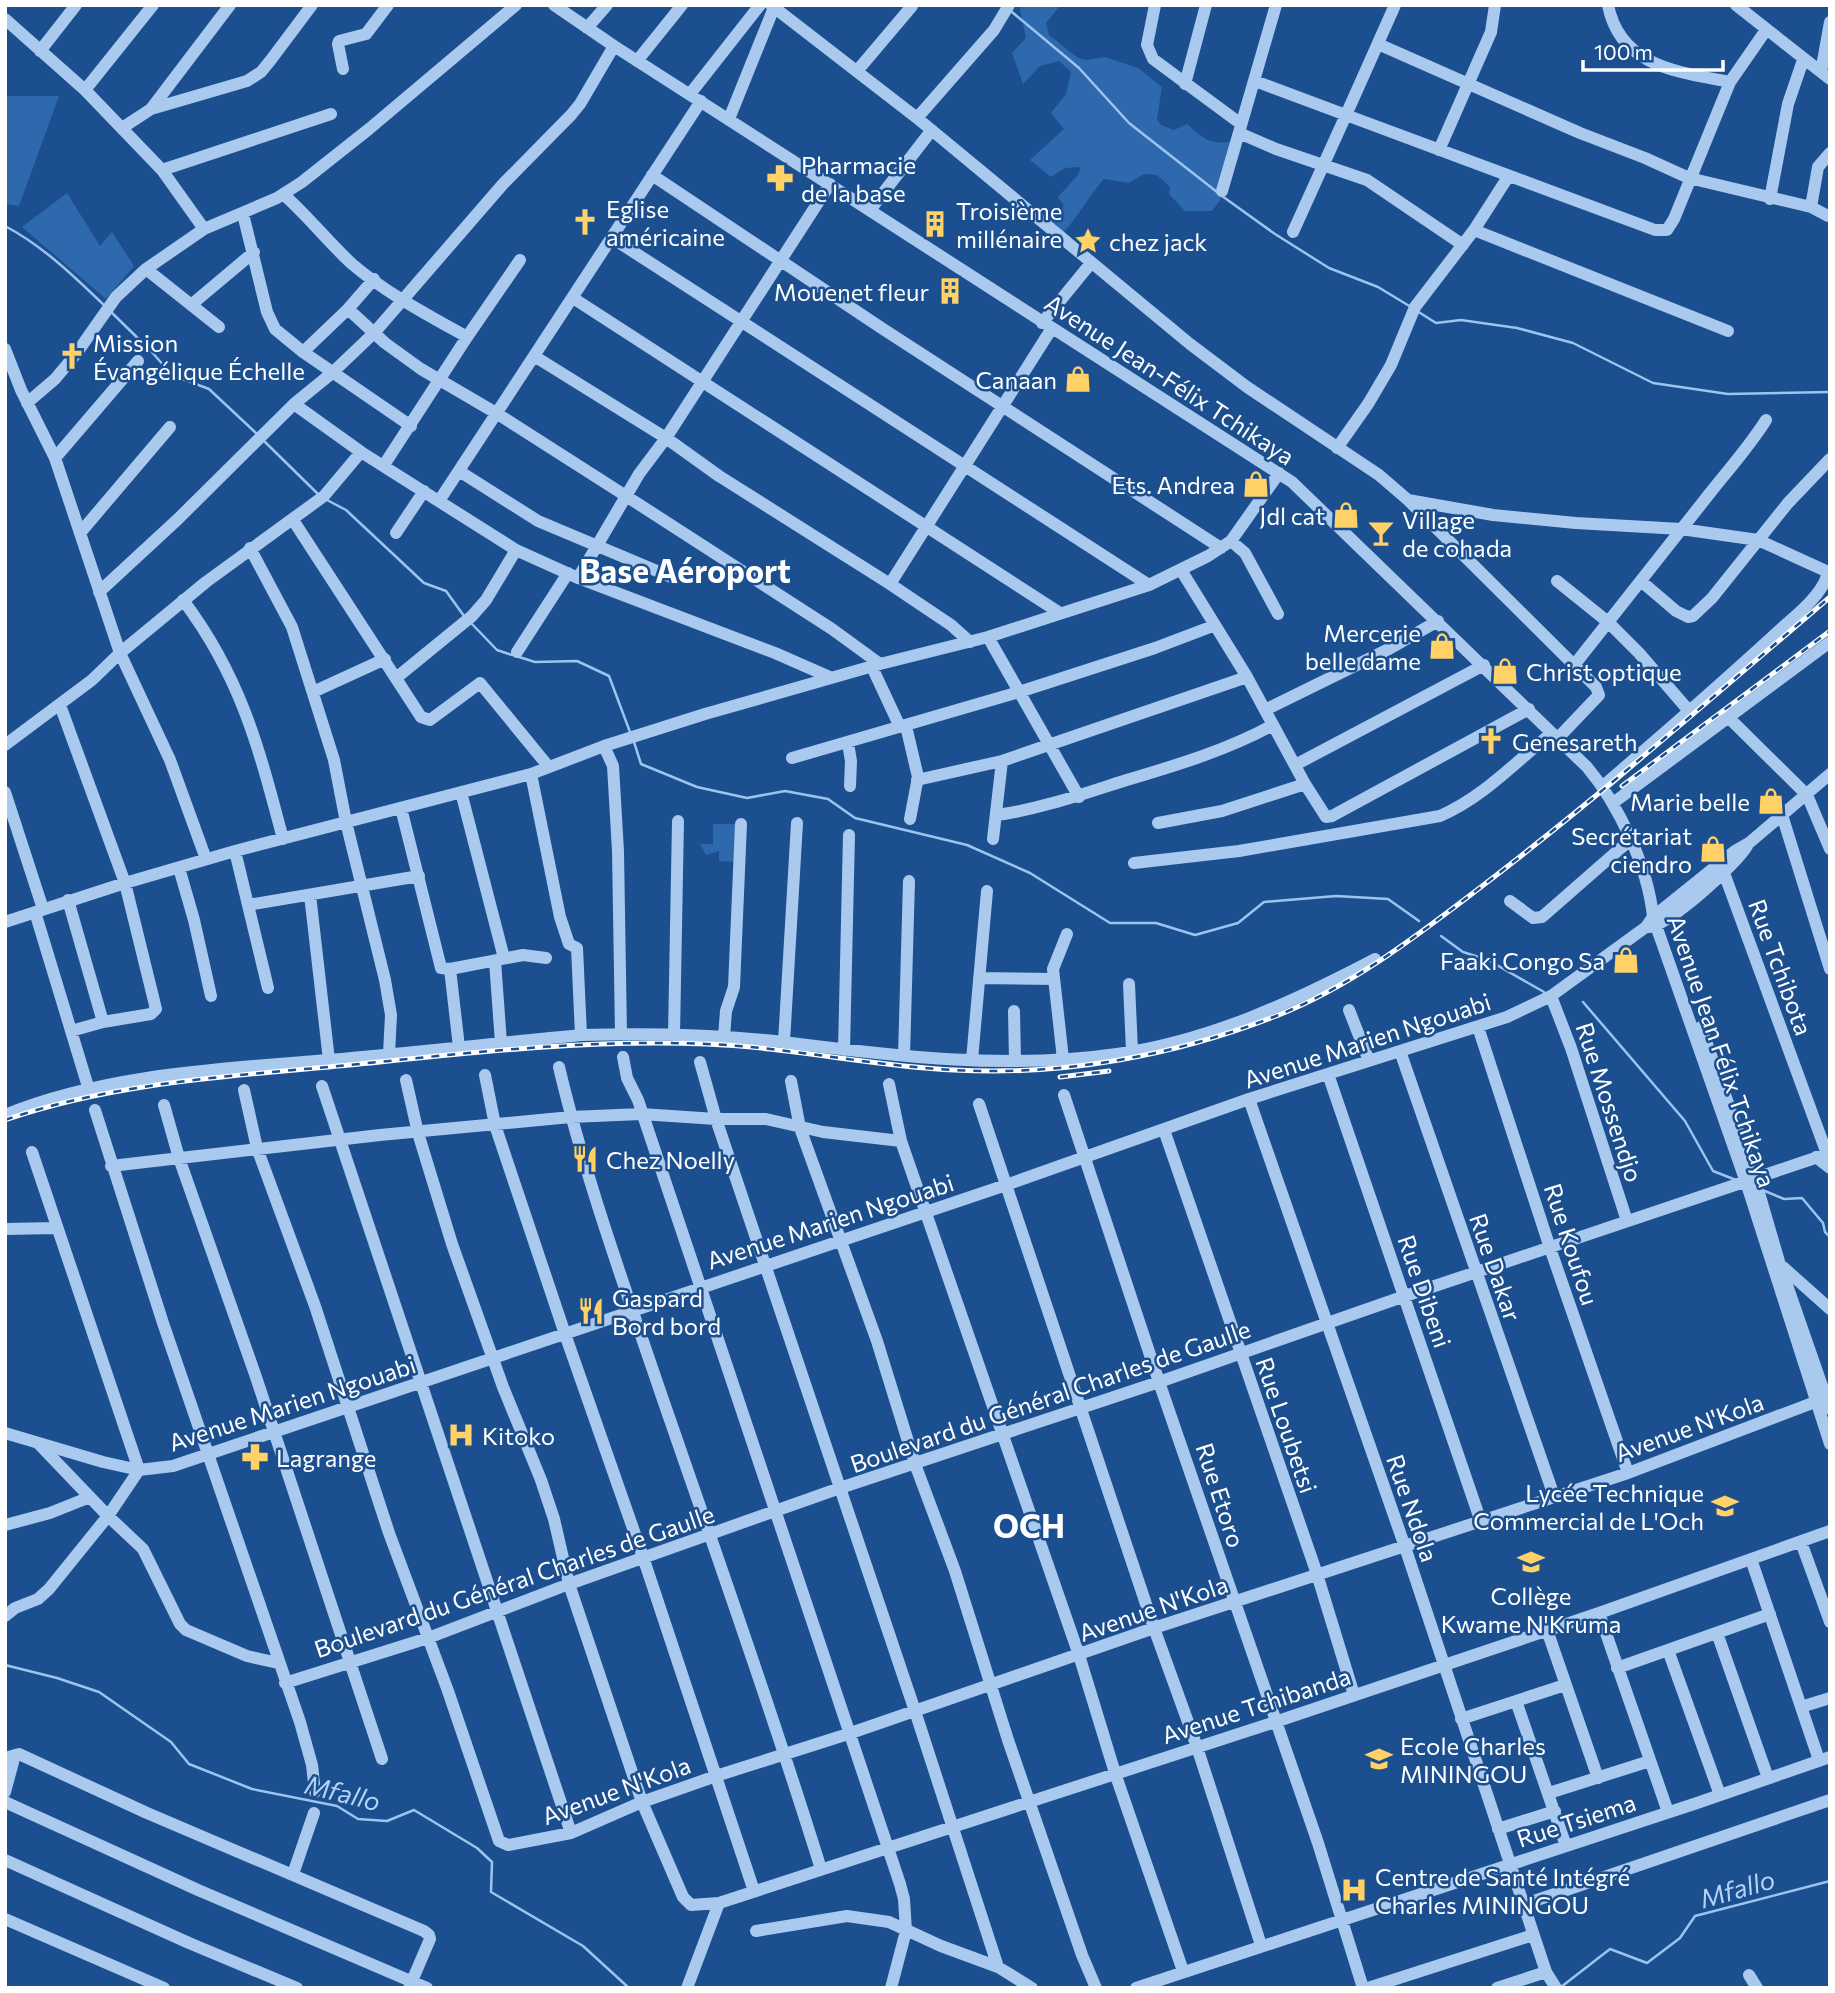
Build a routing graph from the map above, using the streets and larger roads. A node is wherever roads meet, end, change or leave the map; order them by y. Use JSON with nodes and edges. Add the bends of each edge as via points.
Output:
{"nodes":[{"id":1,"x":75,"y":5,"type":"edge"},
{"id":2,"x":153,"y":5,"type":"edge"},
{"id":3,"x":230,"y":5,"type":"edge"},
{"id":4,"x":312,"y":5,"type":"edge"},
{"id":5,"x":388,"y":5,"type":"edge"},
{"id":6,"x":516,"y":5,"type":"edge"},
{"id":7,"x":554,"y":5,"type":"edge"},
{"id":8,"x":607,"y":5,"type":"edge"},
{"id":9,"x":682,"y":5,"type":"edge"},
{"id":10,"x":760,"y":5,"type":"edge"},
{"id":11,"x":1009,"y":5,"type":"edge"},
{"id":12,"x":1155,"y":5,"type":"edge"},
{"id":13,"x":1206,"y":5,"type":"edge"},
{"id":14,"x":1276,"y":5,"type":"edge"},
{"id":15,"x":1395,"y":5,"type":"edge"},
{"id":16,"x":1495,"y":5,"type":"edge"},
{"id":17,"x":1608,"y":5,"type":"edge"},
{"id":18,"x":1736,"y":5,"type":"edge"},
{"id":19,"x":773,"y":6,"type":"edge"},
{"id":20,"x":912,"y":6,"type":"edge"},
{"id":21,"x":5,"y":19,"type":"edge"},
{"id":22,"x":1830,"y":22,"type":"edge"},
{"id":23,"x":587,"y":28,"type":"junction"},
{"id":24,"x":1766,"y":30,"type":"junction"},
{"id":25,"x":1378,"y":44,"type":"junction"},
{"id":26,"x":614,"y":46,"type":"junction"},
{"id":27,"x":40,"y":51,"type":"junction"},
{"id":28,"x":1803,"y":60,"type":"junction"},
{"id":29,"x":637,"y":61,"type":"junction"},
{"id":30,"x":344,"y":69,"type":"dead end"},
{"id":31,"x":857,"y":71,"type":"junction"},
{"id":32,"x":1825,"y":76,"type":"edge"},
{"id":33,"x":1255,"y":80,"type":"junction"},
{"id":34,"x":1730,"y":82,"type":"junction"},
{"id":35,"x":1467,"y":83,"type":"junction"},
{"id":36,"x":1185,"y":84,"type":"junction"},
{"id":37,"x":85,"y":90,"type":"junction"},
{"id":38,"x":695,"y":97,"type":"junction"},
{"id":39,"x":151,"y":109,"type":"junction"},
{"id":40,"x":331,"y":114,"type":"dead end"},
{"id":41,"x":1346,"y":115,"type":"junction"},
{"id":42,"x":917,"y":118,"type":"junction"},
{"id":43,"x":729,"y":119,"type":"junction"},
{"id":44,"x":122,"y":128,"type":"junction"},
{"id":45,"x":1240,"y":129,"type":"junction"},
{"id":46,"x":931,"y":131,"type":"junction"},
{"id":47,"x":1438,"y":150,"type":"junction"},
{"id":48,"x":1830,"y":153,"type":"edge"},
{"id":49,"x":1322,"y":165,"type":"junction"},
{"id":50,"x":162,"y":170,"type":"junction"},
{"id":51,"x":652,"y":176,"type":"junction"},
{"id":52,"x":1508,"y":177,"type":"junction"},
{"id":53,"x":1689,"y":178,"type":"junction"},
{"id":54,"x":830,"y":184,"type":"junction"},
{"id":55,"x":1222,"y":191,"type":"dead end"},
{"id":56,"x":283,"y":194,"type":"junction"},
{"id":57,"x":1770,"y":199,"type":"junction"},
{"id":58,"x":1811,"y":207,"type":"junction"},
{"id":59,"x":870,"y":210,"type":"junction"},
{"id":60,"x":243,"y":214,"type":"junction"},
{"id":61,"x":1828,"y":216,"type":"dead end"},
{"id":62,"x":204,"y":229,"type":"junction"},
{"id":63,"x":1474,"y":230,"type":"junction"},
{"id":64,"x":1293,"y":232,"type":"dead end"},
{"id":65,"x":612,"y":238,"type":"junction"},
{"id":66,"x":1463,"y":245,"type":"junction"},
{"id":67,"x":254,"y":251,"type":"junction"},
{"id":68,"x":520,"y":260,"type":"dead end"},
{"id":69,"x":782,"y":260,"type":"junction"},
{"id":70,"x":1091,"y":263,"type":"junction"},
{"id":71,"x":146,"y":269,"type":"junction"},
{"id":72,"x":374,"y":279,"type":"junction"},
{"id":73,"x":573,"y":298,"type":"junction"},
{"id":74,"x":403,"y":300,"type":"junction"},
{"id":75,"x":191,"y":305,"type":"junction"},
{"id":76,"x":348,"y":309,"type":"junction"},
{"id":77,"x":740,"y":322,"type":"junction"},
{"id":78,"x":1047,"y":325,"type":"junction"},
{"id":79,"x":219,"y":327,"type":"dead end"},
{"id":80,"x":1728,"y":331,"type":"dead end"},
{"id":81,"x":374,"y":333,"type":"junction"},
{"id":82,"x":467,"y":337,"type":"junction"},
{"id":83,"x":5,"y":349,"type":"edge"},
{"id":84,"x":303,"y":352,"type":"junction"},
{"id":85,"x":534,"y":356,"type":"junction"},
{"id":86,"x":138,"y":361,"type":"dead end"},
{"id":87,"x":332,"y":373,"type":"junction"},
{"id":88,"x":441,"y":379,"type":"junction"},
{"id":89,"x":702,"y":382,"type":"junction"},
{"id":90,"x":27,"y":403,"type":"junction"},
{"id":91,"x":294,"y":404,"type":"junction"},
{"id":92,"x":1003,"y":406,"type":"junction"},
{"id":93,"x":496,"y":413,"type":"junction"},
{"id":94,"x":1766,"y":420,"type":"dead end"},
{"id":95,"x":411,"y":426,"type":"junction"},
{"id":96,"x":170,"y":427,"type":"dead end"},
{"id":97,"x":666,"y":438,"type":"junction"},
{"id":98,"x":1337,"y":448,"type":"junction"},
{"id":99,"x":362,"y":452,"type":"junction"},
{"id":100,"x":55,"y":458,"type":"junction"},
{"id":101,"x":1830,"y":459,"type":"edge"},
{"id":102,"x":384,"y":466,"type":"junction"},
{"id":103,"x":964,"y":467,"type":"junction"},
{"id":104,"x":459,"y":471,"type":"junction"},
{"id":105,"x":1279,"y":473,"type":"junction"},
{"id":106,"x":424,"y":491,"type":"junction"},
{"id":107,"x":625,"y":496,"type":"junction"},
{"id":108,"x":439,"y":500,"type":"junction"},
{"id":109,"x":1408,"y":500,"type":"junction"},
{"id":110,"x":293,"y":520,"type":"junction"},
{"id":111,"x":928,"y":526,"type":"junction"},
{"id":112,"x":1681,"y":529,"type":"junction"},
{"id":113,"x":80,"y":533,"type":"junction"},
{"id":114,"x":396,"y":533,"type":"dead end"},
{"id":115,"x":1758,"y":540,"type":"junction"},
{"id":116,"x":1226,"y":545,"type":"junction"},
{"id":117,"x":596,"y":546,"type":"junction"},
{"id":118,"x":250,"y":548,"type":"junction"},
{"id":119,"x":516,"y":550,"type":"junction"},
{"id":120,"x":1181,"y":570,"type":"junction"},
{"id":121,"x":573,"y":575,"type":"junction"},
{"id":122,"x":676,"y":579,"type":"dead end"},
{"id":123,"x":1557,"y":581,"type":"dead end"},
{"id":124,"x":1642,"y":582,"type":"junction"},
{"id":125,"x":890,"y":584,"type":"junction"},
{"id":126,"x":1149,"y":585,"type":"junction"},
{"id":127,"x":99,"y":592,"type":"junction"},
{"id":128,"x":183,"y":600,"type":"junction"},
{"id":129,"x":1060,"y":613,"type":"junction"},
{"id":130,"x":1278,"y":614,"type":"dead end"},
{"id":131,"x":1438,"y":621,"type":"junction"},
{"id":132,"x":1608,"y":622,"type":"junction"},
{"id":133,"x":1213,"y":625,"type":"junction"},
{"id":134,"x":988,"y":637,"type":"junction"},
{"id":135,"x":970,"y":642,"type":"junction"},
{"id":136,"x":1830,"y":642,"type":"edge"},
{"id":137,"x":517,"y":652,"type":"dead end"},
{"id":138,"x":120,"y":653,"type":"junction"},
{"id":139,"x":385,"y":659,"type":"junction"},
{"id":140,"x":1575,"y":664,"type":"junction"},
{"id":141,"x":876,"y":666,"type":"junction"},
{"id":142,"x":1484,"y":666,"type":"junction"},
{"id":143,"x":1247,"y":677,"type":"junction"},
{"id":144,"x":396,"y":678,"type":"junction"},
{"id":145,"x":832,"y":678,"type":"junction"},
{"id":146,"x":313,"y":692,"type":"junction"},
{"id":147,"x":1018,"y":692,"type":"junction"},
{"id":148,"x":60,"y":705,"type":"junction"},
{"id":149,"x":1529,"y":709,"type":"junction"},
{"id":150,"x":1265,"y":710,"type":"junction"},
{"id":151,"x":1690,"y":712,"type":"junction"},
{"id":152,"x":1727,"y":716,"type":"junction"},
{"id":153,"x":1273,"y":725,"type":"junction"},
{"id":154,"x":903,"y":726,"type":"junction"},
{"id":155,"x":1555,"y":735,"type":"junction"},
{"id":156,"x":848,"y":743,"type":"junction"},
{"id":157,"x":5,"y":745,"type":"edge"},
{"id":158,"x":1049,"y":745,"type":"junction"},
{"id":159,"x":604,"y":746,"type":"junction"},
{"id":160,"x":792,"y":758,"type":"dead end"},
{"id":161,"x":1002,"y":761,"type":"junction"},
{"id":162,"x":1295,"y":765,"type":"junction"},
{"id":163,"x":548,"y":766,"type":"junction"},
{"id":164,"x":531,"y":774,"type":"junction"},
{"id":165,"x":1830,"y":774,"type":"edge"},
{"id":166,"x":918,"y":780,"type":"junction"},
{"id":167,"x":1305,"y":784,"type":"junction"},
{"id":168,"x":850,"y":786,"type":"dead end"},
{"id":169,"x":1603,"y":786,"type":"junction"},
{"id":170,"x":5,"y":792,"type":"edge"},
{"id":171,"x":461,"y":792,"type":"junction"},
{"id":172,"x":1807,"y":795,"type":"junction"},
{"id":173,"x":1079,"y":797,"type":"junction"},
{"id":174,"x":1613,"y":803,"type":"junction"},
{"id":175,"x":401,"y":808,"type":"junction"},
{"id":176,"x":997,"y":815,"type":"junction"},
{"id":177,"x":1782,"y":815,"type":"junction"},
{"id":178,"x":910,"y":819,"type":"dead end"},
{"id":179,"x":678,"y":821,"type":"dead end"},
{"id":180,"x":346,"y":822,"type":"junction"},
{"id":181,"x":1158,"y":823,"type":"dead end"},
{"id":182,"x":741,"y":824,"type":"dead end"},
{"id":183,"x":797,"y":824,"type":"dead end"},
{"id":184,"x":849,"y":835,"type":"dead end"},
{"id":185,"x":283,"y":839,"type":"junction"},
{"id":186,"x":993,"y":839,"type":"dead end"},
{"id":187,"x":1630,"y":840,"type":"junction"},
{"id":188,"x":1749,"y":843,"type":"junction"},
{"id":189,"x":1830,"y":849,"type":"edge"},
{"id":190,"x":235,"y":851,"type":"junction"},
{"id":191,"x":206,"y":859,"type":"junction"},
{"id":192,"x":1134,"y":863,"type":"dead end"},
{"id":193,"x":179,"y":867,"type":"junction"},
{"id":194,"x":1724,"y":873,"type":"junction"},
{"id":195,"x":419,"y":876,"type":"junction"},
{"id":196,"x":909,"y":881,"type":"dead end"},
{"id":197,"x":125,"y":883,"type":"junction"},
{"id":198,"x":363,"y":887,"type":"junction"},
{"id":199,"x":988,"y":891,"type":"dead end"},
{"id":200,"x":310,"y":895,"type":"junction"},
{"id":201,"x":68,"y":901,"type":"junction"},
{"id":202,"x":1510,"y":901,"type":"dead end"},
{"id":203,"x":248,"y":905,"type":"junction"},
{"id":204,"x":39,"y":910,"type":"junction"},
{"id":205,"x":1655,"y":918,"type":"junction"},
{"id":206,"x":5,"y":922,"type":"edge"},
{"id":207,"x":1067,"y":934,"type":"dead end"},
{"id":208,"x":546,"y":958,"type":"dead end"},
{"id":209,"x":499,"y":959,"type":"junction"},
{"id":210,"x":1375,"y":959,"type":"dead end"},
{"id":211,"x":450,"y":969,"type":"junction"},
{"id":212,"x":1830,"y":969,"type":"edge"},
{"id":213,"x":979,"y":978,"type":"junction"},
{"id":214,"x":1054,"y":979,"type":"junction"},
{"id":215,"x":1129,"y":984,"type":"dead end"},
{"id":216,"x":268,"y":988,"type":"dead end"},
{"id":217,"x":211,"y":996,"type":"dead end"},
{"id":218,"x":1551,"y":996,"type":"junction"},
{"id":219,"x":1349,"y":1010,"type":"dead end"},
{"id":220,"x":1014,"y":1011,"type":"dead end"},
{"id":221,"x":103,"y":1022,"type":"junction"},
{"id":222,"x":1478,"y":1027,"type":"junction"},
{"id":223,"x":71,"y":1031,"type":"junction"},
{"id":224,"x":621,"y":1034,"type":"junction"},
{"id":225,"x":581,"y":1035,"type":"junction"},
{"id":226,"x":674,"y":1035,"type":"junction"},
{"id":227,"x":724,"y":1037,"type":"junction"},
{"id":228,"x":784,"y":1042,"type":"junction"},
{"id":229,"x":501,"y":1043,"type":"junction"},
{"id":230,"x":459,"y":1047,"type":"junction"},
{"id":231,"x":844,"y":1050,"type":"junction"},
{"id":232,"x":1132,"y":1051,"type":"junction"},
{"id":233,"x":1400,"y":1051,"type":"junction"},
{"id":234,"x":390,"y":1054,"type":"junction"},
{"id":235,"x":904,"y":1056,"type":"junction"},
{"id":236,"x":623,"y":1057,"type":"dead end"},
{"id":237,"x":1063,"y":1059,"type":"junction"},
{"id":238,"x":329,"y":1060,"type":"junction"},
{"id":239,"x":972,"y":1060,"type":"junction"},
{"id":240,"x":1015,"y":1061,"type":"junction"},
{"id":241,"x":1370,"y":1061,"type":"junction"},
{"id":242,"x":700,"y":1062,"type":"dead end"},
{"id":243,"x":559,"y":1067,"type":"dead end"},
{"id":244,"x":1328,"y":1074,"type":"junction"},
{"id":245,"x":485,"y":1075,"type":"dead end"},
{"id":246,"x":406,"y":1080,"type":"dead end"},
{"id":247,"x":791,"y":1081,"type":"dead end"},
{"id":248,"x":889,"y":1084,"type":"dead end"},
{"id":249,"x":322,"y":1086,"type":"dead end"},
{"id":250,"x":89,"y":1090,"type":"junction"},
{"id":251,"x":244,"y":1090,"type":"dead end"},
{"id":252,"x":1064,"y":1095,"type":"dead end"},
{"id":253,"x":1250,"y":1100,"type":"junction"},
{"id":254,"x":979,"y":1104,"type":"dead end"},
{"id":255,"x":164,"y":1105,"type":"dead end"},
{"id":256,"x":95,"y":1110,"type":"dead end"},
{"id":257,"x":641,"y":1114,"type":"junction"},
{"id":258,"x":5,"y":1115,"type":"edge"},
{"id":259,"x":571,"y":1117,"type":"junction"},
{"id":260,"x":716,"y":1119,"type":"junction"},
{"id":261,"x":495,"y":1125,"type":"junction"},
{"id":262,"x":800,"y":1128,"type":"junction"},
{"id":263,"x":1164,"y":1130,"type":"junction"},
{"id":264,"x":418,"y":1133,"type":"junction"},
{"id":265,"x":339,"y":1140,"type":"junction"},
{"id":266,"x":901,"y":1141,"type":"junction"},
{"id":267,"x":257,"y":1148,"type":"junction"},
{"id":268,"x":32,"y":1152,"type":"dead end"},
{"id":269,"x":1824,"y":1155,"type":"edge"},
{"id":270,"x":179,"y":1158,"type":"junction"},
{"id":271,"x":1085,"y":1158,"type":"junction"},
{"id":272,"x":111,"y":1166,"type":"junction"},
{"id":273,"x":1830,"y":1168,"type":"edge"},
{"id":274,"x":1751,"y":1181,"type":"junction"},
{"id":275,"x":1006,"y":1185,"type":"junction"},
{"id":276,"x":926,"y":1211,"type":"junction"},
{"id":277,"x":1627,"y":1221,"type":"junction"},
{"id":278,"x":57,"y":1228,"type":"junction"},
{"id":279,"x":5,"y":1230,"type":"edge"},
{"id":280,"x":841,"y":1239,"type":"junction"},
{"id":281,"x":1550,"y":1248,"type":"junction"},
{"id":282,"x":766,"y":1265,"type":"junction"},
{"id":283,"x":1780,"y":1265,"type":"junction"},
{"id":284,"x":1476,"y":1273,"type":"junction"},
{"id":285,"x":699,"y":1287,"type":"junction"},
{"id":286,"x":1405,"y":1296,"type":"junction"},
{"id":287,"x":632,"y":1309,"type":"junction"},
{"id":288,"x":1830,"y":1309,"type":"edge"},
{"id":289,"x":1329,"y":1324,"type":"junction"},
{"id":290,"x":565,"y":1334,"type":"junction"},
{"id":291,"x":1240,"y":1354,"type":"junction"},
{"id":292,"x":493,"y":1357,"type":"junction"},
{"id":293,"x":1819,"y":1378,"type":"edge"},
{"id":294,"x":422,"y":1382,"type":"junction"},
{"id":295,"x":1159,"y":1382,"type":"junction"},
{"id":296,"x":1815,"y":1402,"type":"junction"},
{"id":297,"x":347,"y":1408,"type":"junction"},
{"id":298,"x":1081,"y":1409,"type":"junction"},
{"id":299,"x":1830,"y":1409,"type":"edge"},
{"id":300,"x":5,"y":1433,"type":"edge"},
{"id":301,"x":273,"y":1433,"type":"junction"},
{"id":302,"x":1002,"y":1434,"type":"junction"},
{"id":303,"x":38,"y":1443,"type":"junction"},
{"id":304,"x":1830,"y":1444,"type":"edge"},
{"id":305,"x":209,"y":1454,"type":"junction"},
{"id":306,"x":915,"y":1464,"type":"junction"},
{"id":307,"x":139,"y":1470,"type":"junction"},
{"id":308,"x":1628,"y":1473,"type":"junction"},
{"id":309,"x":840,"y":1488,"type":"junction"},
{"id":310,"x":1554,"y":1496,"type":"junction"},
{"id":311,"x":90,"y":1497,"type":"junction"},
{"id":312,"x":775,"y":1512,"type":"junction"},
{"id":313,"x":108,"y":1516,"type":"junction"},
{"id":314,"x":1481,"y":1522,"type":"junction"},
{"id":315,"x":5,"y":1525,"type":"edge"},
{"id":316,"x":1830,"y":1531,"type":"edge"},
{"id":317,"x":710,"y":1535,"type":"junction"},
{"id":318,"x":1801,"y":1542,"type":"junction"},
{"id":319,"x":1405,"y":1547,"type":"junction"},
{"id":320,"x":643,"y":1557,"type":"junction"},
{"id":321,"x":1751,"y":1559,"type":"junction"},
{"id":322,"x":1317,"y":1574,"type":"junction"},
{"id":323,"x":569,"y":1584,"type":"junction"},
{"id":324,"x":1234,"y":1602,"type":"junction"},
{"id":325,"x":498,"y":1610,"type":"junction"},
{"id":326,"x":1599,"y":1613,"type":"junction"},
{"id":327,"x":1770,"y":1615,"type":"junction"},
{"id":328,"x":5,"y":1616,"type":"edge"},
{"id":329,"x":1830,"y":1622,"type":"edge"},
{"id":330,"x":1154,"y":1628,"type":"junction"},
{"id":331,"x":1547,"y":1630,"type":"junction"},
{"id":332,"x":1717,"y":1633,"type":"junction"},
{"id":333,"x":428,"y":1638,"type":"junction"},
{"id":334,"x":1668,"y":1650,"type":"junction"},
{"id":335,"x":1079,"y":1655,"type":"junction"},
{"id":336,"x":278,"y":1662,"type":"junction"},
{"id":337,"x":349,"y":1662,"type":"junction"},
{"id":338,"x":1444,"y":1665,"type":"junction"},
{"id":339,"x":1617,"y":1668,"type":"junction"},
{"id":340,"x":285,"y":1683,"type":"junction"},
{"id":341,"x":1565,"y":1685,"type":"junction"},
{"id":342,"x":990,"y":1687,"type":"junction"},
{"id":343,"x":1354,"y":1695,"type":"junction"},
{"id":344,"x":1830,"y":1698,"type":"edge"},
{"id":345,"x":1516,"y":1701,"type":"junction"},
{"id":346,"x":1801,"y":1707,"type":"junction"},
{"id":347,"x":915,"y":1711,"type":"junction"},
{"id":348,"x":1461,"y":1719,"type":"junction"},
{"id":349,"x":1278,"y":1721,"type":"junction"},
{"id":350,"x":848,"y":1734,"type":"junction"},
{"id":351,"x":1197,"y":1747,"type":"junction"},
{"id":352,"x":785,"y":1754,"type":"junction"},
{"id":353,"x":13,"y":1756,"type":"edge"},
{"id":354,"x":382,"y":1759,"type":"dead end"},
{"id":355,"x":1825,"y":1759,"type":"edge"},
{"id":356,"x":1650,"y":1761,"type":"junction"},
{"id":357,"x":1115,"y":1773,"type":"junction"},
{"id":358,"x":716,"y":1776,"type":"junction"},
{"id":359,"x":1598,"y":1777,"type":"junction"},
{"id":360,"x":1768,"y":1777,"type":"junction"},
{"id":361,"x":5,"y":1792,"type":"edge"},
{"id":362,"x":315,"y":1792,"type":"dead end"},
{"id":363,"x":1549,"y":1793,"type":"junction"},
{"id":364,"x":1720,"y":1795,"type":"junction"},
{"id":365,"x":1830,"y":1800,"type":"edge"},
{"id":366,"x":5,"y":1802,"type":"edge"},
{"id":367,"x":642,"y":1802,"type":"junction"},
{"id":368,"x":1030,"y":1802,"type":"junction"},
{"id":369,"x":1555,"y":1811,"type":"junction"},
{"id":370,"x":1668,"y":1812,"type":"junction"},
{"id":371,"x":313,"y":1813,"type":"dead end"},
{"id":372,"x":954,"y":1828,"type":"junction"},
{"id":373,"x":1498,"y":1829,"type":"junction"},
{"id":374,"x":571,"y":1833,"type":"junction"},
{"id":375,"x":1566,"y":1846,"type":"junction"},
{"id":376,"x":888,"y":1847,"type":"junction"},
{"id":377,"x":5,"y":1860,"type":"edge"},
{"id":378,"x":1509,"y":1864,"type":"junction"},
{"id":379,"x":821,"y":1870,"type":"junction"},
{"id":380,"x":293,"y":1874,"type":"junction"},
{"id":381,"x":754,"y":1891,"type":"junction"},
{"id":382,"x":1534,"y":1901,"type":"dead end"},
{"id":383,"x":719,"y":1903,"type":"junction"},
{"id":384,"x":5,"y":1919,"type":"edge"},
{"id":385,"x":1343,"y":1921,"type":"junction"},
{"id":386,"x":756,"y":1931,"type":"dead end"},
{"id":387,"x":906,"y":1931,"type":"junction"},
{"id":388,"x":1533,"y":1935,"type":"junction"},
{"id":389,"x":1261,"y":1945,"type":"junction"},
{"id":390,"x":998,"y":1967,"type":"junction"},
{"id":391,"x":1183,"y":1971,"type":"junction"},
{"id":392,"x":1546,"y":1972,"type":"junction"},
{"id":393,"x":1749,"y":1975,"type":"dead end"},
{"id":394,"x":410,"y":1985,"type":"edge"},
{"id":395,"x":164,"y":1988,"type":"edge"},
{"id":396,"x":297,"y":1988,"type":"edge"},
{"id":397,"x":427,"y":1988,"type":"edge"},
{"id":398,"x":687,"y":1988,"type":"edge"},
{"id":399,"x":891,"y":1988,"type":"edge"},
{"id":400,"x":1032,"y":1988,"type":"edge"},
{"id":401,"x":1096,"y":1988,"type":"edge"},
{"id":402,"x":1136,"y":1988,"type":"edge"},
{"id":403,"x":1366,"y":1988,"type":"edge"},
{"id":404,"x":1497,"y":1988,"type":"edge"},
{"id":405,"x":1556,"y":1988,"type":"edge"},
{"id":406,"x":1757,"y":1988,"type":"edge"}],
"edges":[{"from":1,"to":27,"type":"street"},
{"from":2,"to":37,"type":"street"},
{"from":3,"to":39,"type":"street"},
{"from":4,"to":39,"type":"street","via":[[261,72],[247,81]]},
{"from":5,"to":30,"type":"street","via":[[366,34],[339,41]]},
{"from":6,"to":56,"type":"street","via":[[369,129]]},
{"from":7,"to":23,"type":"street","name":"Avenue Jean-Félix Tchikaya"},
{"from":8,"to":23,"type":"street"},
{"from":9,"to":29,"type":"street"},
{"from":10,"to":38,"type":"street"},
{"from":11,"to":42,"type":"street","via":[[994,30]]},
{"from":12,"to":36,"type":"street","via":[[1148,52]]},
{"from":13,"to":36,"type":"street"},
{"from":14,"to":33,"type":"street"},
{"from":15,"to":25,"type":"street"},
{"from":16,"to":35,"type":"street","via":[[1491,32]]},
{"from":17,"to":34,"type":"street","via":[[1617,34],[1644,58],[1666,69]]},
{"from":18,"to":24,"type":"street"},
{"from":19,"to":31,"type":"street"},
{"from":19,"to":43,"type":"street"},
{"from":20,"to":31,"type":"street"},
{"from":21,"to":27,"type":"street"},
{"from":22,"to":32,"type":"street"},
{"from":23,"to":26,"type":"street","name":"Avenue Jean-Félix Tchikaya"},
{"from":24,"to":28,"type":"street"},
{"from":24,"to":34,"type":"street"},
{"from":25,"to":35,"type":"street"},
{"from":25,"to":41,"type":"street"},
{"from":26,"to":29,"type":"street","name":"Avenue Jean-Félix Tchikaya"},
{"from":26,"to":74,"type":"street","via":[[571,115],[503,184]]},
{"from":27,"to":37,"type":"street"},
{"from":28,"to":32,"type":"street"},
{"from":28,"to":57,"type":"street","via":[[1787,104]]},
{"from":29,"to":38,"type":"street","name":"Avenue Jean-Félix Tchikaya"},
{"from":31,"to":42,"type":"street"},
{"from":33,"to":41,"type":"street"},
{"from":33,"to":45,"type":"street"},
{"from":34,"to":53,"type":"street"},
{"from":35,"to":47,"type":"street"},
{"from":35,"to":53,"type":"street"},
{"from":36,"to":45,"type":"street"},
{"from":37,"to":44,"type":"street"},
{"from":38,"to":43,"type":"street","name":"Avenue Jean-Félix Tchikaya"},
{"from":38,"to":51,"type":"street"},
{"from":39,"to":44,"type":"street"},
{"from":40,"to":50,"type":"street"},
{"from":41,"to":47,"type":"street"},
{"from":41,"to":49,"type":"street"},
{"from":42,"to":46,"type":"street"},
{"from":43,"to":54,"type":"street","name":"Avenue Jean-Félix Tchikaya"},
{"from":44,"to":50,"type":"street"},
{"from":45,"to":49,"type":"street"},
{"from":45,"to":55,"type":"street"},
{"from":46,"to":59,"type":"street"},
{"from":46,"to":70,"type":"street"},
{"from":47,"to":52,"type":"street"},
{"from":48,"to":58,"type":"street","via":[[1818,167]]},
{"from":49,"to":64,"type":"street"},
{"from":49,"to":66,"type":"street","via":[[1367,180]]},
{"from":50,"to":62,"type":"street"},
{"from":51,"to":65,"type":"street"},
{"from":51,"to":69,"type":"street"},
{"from":52,"to":53,"type":"street","via":[[1661,231],[1671,225]]},
{"from":52,"to":63,"type":"street"},
{"from":53,"to":57,"type":"street"},
{"from":54,"to":59,"type":"street","name":"Avenue Jean-Félix Tchikaya"},
{"from":54,"to":69,"type":"street"},
{"from":56,"to":60,"type":"street"},
{"from":56,"to":72,"type":"street"},
{"from":57,"to":58,"type":"street"},
{"from":58,"to":61,"type":"street"},
{"from":59,"to":78,"type":"street","name":"Avenue Jean-Félix Tchikaya"},
{"from":60,"to":62,"type":"street"},
{"from":60,"to":67,"type":"street"},
{"from":62,"to":71,"type":"street"},
{"from":63,"to":66,"type":"street"},
{"from":63,"to":80,"type":"street"},
{"from":65,"to":73,"type":"street"},
{"from":65,"to":77,"type":"street"},
{"from":66,"to":98,"type":"street","via":[[1415,307],[1391,365]]},
{"from":67,"to":75,"type":"street"},
{"from":67,"to":84,"type":"street","via":[[275,329]]},
{"from":68,"to":82,"type":"street"},
{"from":69,"to":77,"type":"street"},
{"from":69,"to":92,"type":"street"},
{"from":70,"to":78,"type":"street"},
{"from":70,"to":98,"type":"street","via":[[1216,364]]},
{"from":71,"to":75,"type":"street"},
{"from":71,"to":90,"type":"street","via":[[116,297],[69,362]]},
{"from":72,"to":74,"type":"street"},
{"from":72,"to":76,"type":"street"},
{"from":73,"to":85,"type":"street"},
{"from":73,"to":89,"type":"street"},
{"from":74,"to":81,"type":"street"},
{"from":74,"to":82,"type":"street"},
{"from":75,"to":79,"type":"street"},
{"from":76,"to":81,"type":"street"},
{"from":76,"to":84,"type":"street"},
{"from":77,"to":89,"type":"street"},
{"from":77,"to":103,"type":"street"},
{"from":78,"to":92,"type":"street"},
{"from":78,"to":105,"type":"street","name":"Avenue Jean-Félix Tchikaya"},
{"from":81,"to":87,"type":"street"},
{"from":81,"to":88,"type":"street"},
{"from":82,"to":88,"type":"street"},
{"from":83,"to":90,"type":"street"},
{"from":84,"to":87,"type":"street"},
{"from":85,"to":93,"type":"street"},
{"from":85,"to":97,"type":"street"},
{"from":86,"to":100,"type":"street"},
{"from":87,"to":91,"type":"street"},
{"from":87,"to":95,"type":"street"},
{"from":88,"to":93,"type":"street"},
{"from":88,"to":95,"type":"street"},
{"from":89,"to":97,"type":"street"},
{"from":89,"to":111,"type":"street"},
{"from":90,"to":100,"type":"street"},
{"from":91,"to":99,"type":"street"},
{"from":91,"to":127,"type":"street"},
{"from":92,"to":103,"type":"street"},
{"from":92,"to":116,"type":"street"},
{"from":93,"to":104,"type":"street"},
{"from":93,"to":107,"type":"street"},
{"from":94,"to":112,"type":"street"},
{"from":95,"to":102,"type":"street"},
{"from":96,"to":113,"type":"street"},
{"from":97,"to":107,"type":"street"},
{"from":97,"to":125,"type":"street"},
{"from":98,"to":109,"type":"street"},
{"from":99,"to":102,"type":"street"},
{"from":99,"to":110,"type":"street","via":[[324,496]]},
{"from":100,"to":113,"type":"street"},
{"from":101,"to":115,"type":"street"},
{"from":102,"to":106,"type":"street"},
{"from":103,"to":111,"type":"street"},
{"from":103,"to":126,"type":"street"},
{"from":104,"to":108,"type":"street"},
{"from":104,"to":117,"type":"street","via":[[538,521]]},
{"from":105,"to":116,"type":"street"},
{"from":105,"to":131,"type":"street","name":"Avenue Jean-Félix Tchikaya"},
{"from":106,"to":108,"type":"street"},
{"from":106,"to":114,"type":"street"},
{"from":107,"to":117,"type":"street"},
{"from":107,"to":141,"type":"street","via":[[832,629]]},
{"from":108,"to":119,"type":"street"},
{"from":109,"to":112,"type":"street","via":[[1493,515]]},
{"from":109,"to":140,"type":"street"},
{"from":110,"to":118,"type":"street"},
{"from":110,"to":139,"type":"street"},
{"from":111,"to":125,"type":"street"},
{"from":111,"to":129,"type":"street"},
{"from":112,"to":115,"type":"street"},
{"from":112,"to":124,"type":"street"},
{"from":113,"to":127,"type":"street"},
{"from":115,"to":124,"type":"street","via":[[1691,617],[1676,611]]},
{"from":115,"to":151,"type":"street","via":[[1823,568],[1826,580],[1796,616]]},
{"from":116,"to":120,"type":"street"},
{"from":116,"to":130,"type":"street","via":[[1245,553]]},
{"from":117,"to":121,"type":"street"},
{"from":117,"to":122,"type":"street"},
{"from":118,"to":128,"type":"street"},
{"from":118,"to":146,"type":"street","via":[[292,627]]},
{"from":119,"to":121,"type":"street"},
{"from":119,"to":144,"type":"street","via":[[472,616]]},
{"from":120,"to":126,"type":"street"},
{"from":120,"to":133,"type":"street"},
{"from":121,"to":137,"type":"street"},
{"from":121,"to":145,"type":"street"},
{"from":123,"to":132,"type":"street"},
{"from":124,"to":132,"type":"street"},
{"from":125,"to":135,"type":"street"},
{"from":126,"to":129,"type":"street"},
{"from":127,"to":138,"type":"street"},
{"from":128,"to":138,"type":"street"},
{"from":128,"to":185,"type":"street","via":[[237,689]]},
{"from":129,"to":134,"type":"street"},
{"from":131,"to":142,"type":"street","name":"Avenue Jean-Félix Tchikaya"},
{"from":131,"to":150,"type":"street"},
{"from":132,"to":140,"type":"street"},
{"from":132,"to":151,"type":"street"},
{"from":133,"to":143,"type":"street"},
{"from":133,"to":147,"type":"street"},
{"from":134,"to":135,"type":"street"},
{"from":134,"to":147,"type":"street"},
{"from":135,"to":141,"type":"street"},
{"from":136,"to":152,"type":"street"},
{"from":138,"to":148,"type":"street"},
{"from":138,"to":191,"type":"street","via":[[170,760]]},
{"from":139,"to":144,"type":"street"},
{"from":139,"to":146,"type":"street"},
{"from":140,"to":155,"type":"street","via":[[1599,693]]},
{"from":141,"to":145,"type":"street"},
{"from":141,"to":154,"type":"street"},
{"from":142,"to":149,"type":"street","name":"Avenue Jean-Félix Tchikaya"},
{"from":142,"to":162,"type":"street"},
{"from":143,"to":150,"type":"street"},
{"from":143,"to":158,"type":"street"},
{"from":144,"to":163,"type":"street","via":[[425,720],[480,683]]},
{"from":145,"to":159,"type":"street"},
{"from":146,"to":180,"type":"street","via":[[334,760]]},
{"from":147,"to":154,"type":"street"},
{"from":147,"to":158,"type":"street"},
{"from":148,"to":157,"type":"street"},
{"from":148,"to":197,"type":"street"},
{"from":149,"to":155,"type":"street","name":"Avenue Jean-Félix Tchikaya"},
{"from":149,"to":167,"type":"street","via":[[1328,817]]},
{"from":150,"to":153,"type":"street"},
{"from":151,"to":169,"type":"street"},
{"from":152,"to":172,"type":"street"},
{"from":152,"to":174,"type":"street"},
{"from":153,"to":162,"type":"street"},
{"from":153,"to":173,"type":"street","via":[[1212,752]]},
{"from":154,"to":156,"type":"street"},
{"from":154,"to":166,"type":"street"},
{"from":155,"to":169,"type":"street","name":"Avenue Jean-Félix Tchikaya"},
{"from":155,"to":192,"type":"street","via":[[1488,788],[1440,816],[1239,851]]},
{"from":156,"to":160,"type":"street"},
{"from":156,"to":168,"type":"street"},
{"from":158,"to":161,"type":"street"},
{"from":158,"to":173,"type":"street"},
{"from":159,"to":163,"type":"street"},
{"from":159,"to":224,"type":"street","via":[[613,766]]},
{"from":161,"to":166,"type":"street"},
{"from":161,"to":176,"type":"street"},
{"from":162,"to":167,"type":"street"},
{"from":163,"to":164,"type":"street"},
{"from":164,"to":171,"type":"street"},
{"from":164,"to":225,"type":"street","via":[[563,926],[569,944],[578,948]]},
{"from":165,"to":172,"type":"street","name":"Avenue Marien Ngouabi"},
{"from":166,"to":178,"type":"street"},
{"from":167,"to":181,"type":"street","via":[[1222,811]]},
{"from":169,"to":174,"type":"street","name":"Avenue Jean-Félix Tchikaya"},
{"from":170,"to":204,"type":"street"},
{"from":171,"to":175,"type":"street"},
{"from":171,"to":209,"type":"street"},
{"from":172,"to":177,"type":"street","name":"Avenue Marien Ngouabi"},
{"from":172,"to":189,"type":"street"},
{"from":173,"to":176,"type":"street"},
{"from":174,"to":187,"type":"street","name":"Avenue Jean-Félix Tchikaya"},
{"from":175,"to":180,"type":"street"},
{"from":175,"to":195,"type":"street"},
{"from":176,"to":186,"type":"street"},
{"from":177,"to":188,"type":"street","name":"Avenue Marien Ngouabi"},
{"from":177,"to":212,"type":"street"},
{"from":179,"to":226,"type":"street"},
{"from":180,"to":185,"type":"street"},
{"from":180,"to":198,"type":"street"},
{"from":182,"to":227,"type":"street","via":[[734,987]]},
{"from":183,"to":228,"type":"street"},
{"from":184,"to":231,"type":"street"},
{"from":185,"to":190,"type":"street"},
{"from":187,"to":202,"type":"street","via":[[1542,917],[1534,918]]},
{"from":187,"to":205,"type":"street","name":"Avenue Jean-Félix Tchikaya"},
{"from":188,"to":194,"type":"street","name":"Avenue Marien Ngouabi"},
{"from":188,"to":205,"type":"street","name":"Avenue Marien Ngouabi"},
{"from":190,"to":191,"type":"street"},
{"from":190,"to":203,"type":"street"},
{"from":191,"to":193,"type":"street"},
{"from":193,"to":197,"type":"street"},
{"from":193,"to":217,"type":"street"},
{"from":194,"to":205,"type":"street","name":"Avenue Marien Ngouabi"},
{"from":194,"to":269,"type":"street","name":"Rue Tchibota"},
{"from":195,"to":198,"type":"street"},
{"from":195,"to":211,"type":"street","via":[[440,967]]},
{"from":196,"to":235,"type":"street"},
{"from":197,"to":201,"type":"street"},
{"from":197,"to":221,"type":"street","via":[[156,1009],[151,1014]]},
{"from":198,"to":200,"type":"street"},
{"from":198,"to":234,"type":"street","via":[[390,1003]]},
{"from":199,"to":213,"type":"street"},
{"from":200,"to":203,"type":"street"},
{"from":200,"to":238,"type":"street"},
{"from":201,"to":204,"type":"street"},
{"from":201,"to":221,"type":"street"},
{"from":203,"to":216,"type":"street"},
{"from":204,"to":206,"type":"street"},
{"from":204,"to":223,"type":"street"},
{"from":205,"to":218,"type":"street","name":"Avenue Marien Ngouabi"},
{"from":205,"to":274,"type":"street","name":"Avenue Jean Félix Tchikaya"},
{"from":207,"to":214,"type":"street","via":[[1053,969]]},
{"from":208,"to":209,"type":"street","via":[[531,954]]},
{"from":209,"to":211,"type":"street"},
{"from":209,"to":229,"type":"street"},
{"from":210,"to":232,"type":"street","via":[[1245,1020]]},
{"from":211,"to":230,"type":"street"},
{"from":213,"to":214,"type":"street"},
{"from":213,"to":239,"type":"street"},
{"from":214,"to":237,"type":"street"},
{"from":215,"to":232,"type":"street"},
{"from":218,"to":222,"type":"street","name":"Avenue Marien Ngouabi"},
{"from":218,"to":277,"type":"street","name":"Rue Mossendjo"},
{"from":219,"to":241,"type":"street"},
{"from":220,"to":240,"type":"street"},
{"from":221,"to":223,"type":"street"},
{"from":222,"to":233,"type":"street","name":"Avenue Marien Ngouabi"},
{"from":222,"to":281,"type":"street","name":"Rue Koufou"},
{"from":223,"to":250,"type":"street"},
{"from":224,"to":225,"type":"street"},
{"from":224,"to":226,"type":"street"},
{"from":225,"to":229,"type":"street"},
{"from":226,"to":227,"type":"street"},
{"from":227,"to":228,"type":"street"},
{"from":228,"to":231,"type":"street"},
{"from":229,"to":230,"type":"street"},
{"from":230,"to":234,"type":"street"},
{"from":231,"to":235,"type":"street"},
{"from":232,"to":237,"type":"street"},
{"from":233,"to":241,"type":"street","name":"Avenue Marien Ngouabi"},
{"from":233,"to":284,"type":"street","name":"Rue Dakar"},
{"from":234,"to":238,"type":"street"},
{"from":235,"to":239,"type":"street"},
{"from":236,"to":257,"type":"street"},
{"from":237,"to":240,"type":"street"},
{"from":238,"to":250,"type":"street","via":[[167,1076]]},
{"from":239,"to":240,"type":"street"},
{"from":241,"to":244,"type":"street","name":"Avenue Marien Ngouabi"},
{"from":242,"to":260,"type":"street"},
{"from":243,"to":259,"type":"street"},
{"from":244,"to":253,"type":"street","name":"Avenue Marien Ngouabi"},
{"from":244,"to":286,"type":"street","name":"Rue Dibeni"},
{"from":245,"to":261,"type":"street"},
{"from":246,"to":264,"type":"street"},
{"from":247,"to":262,"type":"street"},
{"from":248,"to":266,"type":"street"},
{"from":249,"to":265,"type":"street"},
{"from":250,"to":258,"type":"street"},
{"from":251,"to":267,"type":"street"},
{"from":252,"to":271,"type":"street","name":"Rue Etoro"},
{"from":253,"to":263,"type":"street","name":"Avenue Marien Ngouabi"},
{"from":253,"to":289,"type":"street","name":"Rue Ndola"},
{"from":254,"to":275,"type":"street"},
{"from":255,"to":270,"type":"street"},
{"from":256,"to":272,"type":"street"},
{"from":257,"to":259,"type":"street"},
{"from":257,"to":260,"type":"street"},
{"from":257,"to":285,"type":"street"},
{"from":259,"to":261,"type":"street"},
{"from":259,"to":287,"type":"street"},
{"from":260,"to":262,"type":"street","via":[[766,1119]]},
{"from":260,"to":282,"type":"street"},
{"from":261,"to":264,"type":"street"},
{"from":261,"to":290,"type":"street"},
{"from":262,"to":266,"type":"street"},
{"from":262,"to":280,"type":"street"},
{"from":263,"to":271,"type":"street","name":"Avenue Marien Ngouabi"},
{"from":263,"to":291,"type":"street","name":"Rue Loubetsi"},
{"from":264,"to":265,"type":"street"},
{"from":264,"to":292,"type":"street"},
{"from":265,"to":267,"type":"street"},
{"from":265,"to":294,"type":"street"},
{"from":266,"to":276,"type":"street"},
{"from":267,"to":270,"type":"street"},
{"from":267,"to":297,"type":"street"},
{"from":268,"to":278,"type":"street"},
{"from":269,"to":273,"type":"street"},
{"from":269,"to":274,"type":"street","name":"Boulevard du Général Charles de Gaulle"},
{"from":270,"to":272,"type":"street"},
{"from":270,"to":301,"type":"street"},
{"from":271,"to":275,"type":"street","name":"Avenue Marien Ngouabi"},
{"from":271,"to":295,"type":"street","name":"Rue Etoro"},
{"from":272,"to":305,"type":"street"},
{"from":274,"to":277,"type":"street","name":"Boulevard du Général Charles de Gaulle"},
{"from":274,"to":283,"type":"street","name":"Avenue Jean Félix Tchikaya"},
{"from":274,"to":293,"type":"street","name":"Avenue Jean Félix Tchikaya"},
{"from":275,"to":276,"type":"street","name":"Avenue Marien Ngouabi"},
{"from":275,"to":298,"type":"street"},
{"from":276,"to":280,"type":"street","name":"Avenue Marien Ngouabi"},
{"from":276,"to":302,"type":"street"},
{"from":277,"to":281,"type":"street","name":"Boulevard du Général Charles de Gaulle"},
{"from":278,"to":279,"type":"street"},
{"from":278,"to":307,"type":"street"},
{"from":280,"to":282,"type":"street","name":"Avenue Marien Ngouabi"},
{"from":280,"to":306,"type":"street"},
{"from":281,"to":284,"type":"street","name":"Boulevard du Général Charles de Gaulle"},
{"from":281,"to":308,"type":"street","name":"Rue Koufou"},
{"from":282,"to":285,"type":"street","name":"Avenue Marien Ngouabi"},
{"from":282,"to":309,"type":"street"},
{"from":283,"to":288,"type":"street"},
{"from":283,"to":293,"type":"street","name":"Avenue Jean Félix Tchikaya"},
{"from":284,"to":286,"type":"street","name":"Boulevard du Général Charles de Gaulle"},
{"from":284,"to":310,"type":"street","name":"Rue Dakar"},
{"from":285,"to":287,"type":"street","name":"Avenue Marien Ngouabi"},
{"from":285,"to":312,"type":"street"},
{"from":286,"to":289,"type":"street","name":"Boulevard du Général Charles de Gaulle"},
{"from":286,"to":314,"type":"street","name":"Rue Dibeni"},
{"from":287,"to":290,"type":"street","name":"Avenue Marien Ngouabi"},
{"from":287,"to":317,"type":"street"},
{"from":289,"to":291,"type":"street","name":"Boulevard du Général Charles de Gaulle"},
{"from":289,"to":319,"type":"street","name":"Rue Ndola"},
{"from":290,"to":292,"type":"street","name":"Avenue Marien Ngouabi"},
{"from":290,"to":320,"type":"street"},
{"from":291,"to":295,"type":"street","name":"Boulevard du Général Charles de Gaulle"},
{"from":291,"to":322,"type":"street","name":"Rue Loubetsi"},
{"from":292,"to":294,"type":"street","name":"Avenue Marien Ngouabi"},
{"from":292,"to":323,"type":"street","via":[[545,1493]]},
{"from":293,"to":296,"type":"street","name":"Avenue Jean Félix Tchikaya"},
{"from":293,"to":299,"type":"street","name":"Avenue Jean Félix Tchikaya"},
{"from":294,"to":297,"type":"street","name":"Avenue Marien Ngouabi"},
{"from":294,"to":325,"type":"street"},
{"from":295,"to":298,"type":"street","name":"Boulevard du Général Charles de Gaulle"},
{"from":295,"to":324,"type":"street","name":"Rue Etoro"},
{"from":296,"to":304,"type":"street","name":"Avenue Jean Félix Tchikaya"},
{"from":296,"to":308,"type":"street","name":"Avenue N'Kola"},
{"from":297,"to":301,"type":"street","name":"Avenue Marien Ngouabi"},
{"from":297,"to":333,"type":"street"},
{"from":298,"to":302,"type":"street","name":"Boulevard du Général Charles de Gaulle"},
{"from":298,"to":330,"type":"street"},
{"from":300,"to":303,"type":"street","name":"Avenue Marien Ngouabi"},
{"from":301,"to":305,"type":"street","name":"Avenue Marien Ngouabi"},
{"from":301,"to":337,"type":"street"},
{"from":302,"to":306,"type":"street","name":"Boulevard du Général Charles de Gaulle"},
{"from":302,"to":335,"type":"street"},
{"from":303,"to":307,"type":"street","name":"Avenue Marien Ngouabi"},
{"from":303,"to":311,"type":"street"},
{"from":305,"to":307,"type":"street","name":"Avenue Marien Ngouabi","via":[[173,1466]]},
{"from":305,"to":336,"type":"street"},
{"from":306,"to":309,"type":"street","name":"Boulevard du Général Charles de Gaulle"},
{"from":306,"to":342,"type":"street","via":[[955,1571]]},
{"from":307,"to":313,"type":"street"},
{"from":308,"to":310,"type":"street","name":"Avenue N'Kola"},
{"from":309,"to":312,"type":"street","name":"Boulevard du Général Charles de Gaulle"},
{"from":309,"to":347,"type":"street"},
{"from":310,"to":314,"type":"street","name":"Avenue N'Kola"},
{"from":311,"to":313,"type":"street"},
{"from":311,"to":315,"type":"street"},
{"from":312,"to":317,"type":"street","name":"Boulevard du Général Charles de Gaulle"},
{"from":312,"to":350,"type":"street"},
{"from":313,"to":328,"type":"street","via":[[49,1589]]},
{"from":313,"to":336,"type":"street","via":[[144,1549],[180,1624],[247,1656]]},
{"from":314,"to":319,"type":"street","name":"Avenue N'Kola"},
{"from":316,"to":318,"type":"street","name":"Avenue Tchibanda"},
{"from":317,"to":320,"type":"street","name":"Boulevard du Général Charles de Gaulle"},
{"from":317,"to":352,"type":"street"},
{"from":318,"to":321,"type":"street","name":"Avenue Tchibanda"},
{"from":318,"to":329,"type":"street"},
{"from":319,"to":322,"type":"street","name":"Avenue N'Kola"},
{"from":319,"to":338,"type":"street","name":"Rue Ndola"},
{"from":320,"to":323,"type":"street","name":"Boulevard du Général Charles de Gaulle"},
{"from":320,"to":358,"type":"street"},
{"from":321,"to":326,"type":"street","name":"Avenue Tchibanda"},
{"from":321,"to":327,"type":"street"},
{"from":322,"to":324,"type":"street","name":"Avenue N'Kola"},
{"from":322,"to":343,"type":"street","name":"Rue Loubetsi"},
{"from":323,"to":325,"type":"street","name":"Boulevard du Général Charles de Gaulle"},
{"from":323,"to":367,"type":"street"},
{"from":324,"to":330,"type":"street","name":"Avenue N'Kola"},
{"from":324,"to":349,"type":"street","name":"Rue Etoro"},
{"from":325,"to":333,"type":"street","name":"Boulevard du Général Charles de Gaulle"},
{"from":325,"to":374,"type":"street"},
{"from":326,"to":331,"type":"street","name":"Avenue Tchibanda"},
{"from":326,"to":339,"type":"street"},
{"from":327,"to":332,"type":"street"},
{"from":327,"to":346,"type":"street"},
{"from":330,"to":335,"type":"street","name":"Avenue N'Kola"},
{"from":330,"to":351,"type":"street"},
{"from":331,"to":338,"type":"street","name":"Avenue Tchibanda"},
{"from":331,"to":341,"type":"street"},
{"from":332,"to":334,"type":"street"},
{"from":332,"to":360,"type":"street"},
{"from":333,"to":337,"type":"street","name":"Boulevard du Général Charles de Gaulle"},
{"from":333,"to":374,"type":"street","name":"Avenue N'Kola","via":[[499,1841]]},
{"from":334,"to":339,"type":"street"},
{"from":334,"to":364,"type":"street"},
{"from":335,"to":342,"type":"street","name":"Avenue N'Kola"},
{"from":335,"to":357,"type":"street"},
{"from":336,"to":340,"type":"street"},
{"from":337,"to":340,"type":"street","name":"Boulevard du Général Charles de Gaulle"},
{"from":337,"to":354,"type":"street"},
{"from":338,"to":343,"type":"street","name":"Avenue Tchibanda"},
{"from":338,"to":348,"type":"street","name":"Rue Ndola"},
{"from":339,"to":356,"type":"street"},
{"from":340,"to":362,"type":"street","via":[[312,1765]]},
{"from":341,"to":345,"type":"street"},
{"from":341,"to":359,"type":"street"},
{"from":342,"to":347,"type":"street","name":"Avenue N'Kola"},
{"from":342,"to":368,"type":"street"},
{"from":343,"to":349,"type":"street","name":"Avenue Tchibanda"},
{"from":344,"to":346,"type":"street"},
{"from":345,"to":348,"type":"street"},
{"from":345,"to":363,"type":"street"},
{"from":346,"to":355,"type":"street"},
{"from":347,"to":350,"type":"street","name":"Avenue N'Kola"},
{"from":347,"to":372,"type":"street"},
{"from":348,"to":373,"type":"street","name":"Rue Ndola"},
{"from":349,"to":351,"type":"street","name":"Avenue Tchibanda"},
{"from":349,"to":385,"type":"street","name":"Rue Etoro"},
{"from":350,"to":352,"type":"street","name":"Avenue N'Kola"},
{"from":350,"to":376,"type":"street"},
{"from":351,"to":357,"type":"street","name":"Avenue Tchibanda"},
{"from":351,"to":389,"type":"street"},
{"from":352,"to":358,"type":"street","name":"Avenue N'Kola"},
{"from":352,"to":379,"type":"street"},
{"from":353,"to":361,"type":"street"},
{"from":353,"to":380,"type":"street"},
{"from":355,"to":360,"type":"street","name":"Rue Tsiema"},
{"from":356,"to":359,"type":"street"},
{"from":356,"to":370,"type":"street"},
{"from":357,"to":368,"type":"street","name":"Avenue Tchibanda"},
{"from":357,"to":391,"type":"street"},
{"from":358,"to":367,"type":"street","name":"Avenue N'Kola"},
{"from":358,"to":381,"type":"street"},
{"from":359,"to":363,"type":"street"},
{"from":360,"to":364,"type":"street","name":"Rue Tsiema"},
{"from":363,"to":369,"type":"street"},
{"from":364,"to":370,"type":"street","name":"Rue Tsiema"},
{"from":365,"to":382,"type":"street"},
{"from":366,"to":394,"type":"street"},
{"from":367,"to":374,"type":"street","name":"Avenue N'Kola"},
{"from":367,"to":383,"type":"street","name":"Avenue Tchibanda","via":[[684,1897],[691,1905]]},
{"from":368,"to":372,"type":"street","name":"Avenue Tchibanda"},
{"from":368,"to":401,"type":"street"},
{"from":369,"to":373,"type":"street"},
{"from":369,"to":375,"type":"street"},
{"from":370,"to":375,"type":"street","name":"Rue Tsiema"},
{"from":371,"to":380,"type":"street"},
{"from":372,"to":376,"type":"street","name":"Avenue Tchibanda"},
{"from":372,"to":390,"type":"street"},
{"from":373,"to":378,"type":"street","name":"Rue Ndola"},
{"from":375,"to":378,"type":"street","name":"Rue Tsiema"},
{"from":376,"to":379,"type":"street","name":"Avenue Tchibanda"},
{"from":376,"to":387,"type":"street","via":[[904,1899]]},
{"from":377,"to":396,"type":"street"},
{"from":378,"to":385,"type":"street","name":"Rue Tsiema"},
{"from":378,"to":388,"type":"street","name":"Rue Ndola"},
{"from":379,"to":381,"type":"street","name":"Avenue Tchibanda"},
{"from":380,"to":394,"type":"street","via":[[430,1936]]},
{"from":381,"to":383,"type":"street","name":"Avenue Tchibanda"},
{"from":383,"to":398,"type":"street"},
{"from":384,"to":395,"type":"street"},
{"from":385,"to":389,"type":"street","name":"Rue Tsiema"},
{"from":385,"to":403,"type":"street","name":"Rue Etoro"},
{"from":386,"to":387,"type":"street","via":[[846,1916],[889,1922]]},
{"from":387,"to":390,"type":"street"},
{"from":387,"to":399,"type":"street"},
{"from":388,"to":392,"type":"street","name":"Rue Ndola"},
{"from":388,"to":403,"type":"street"},
{"from":389,"to":391,"type":"street","name":"Rue Tsiema"},
{"from":390,"to":400,"type":"street"},
{"from":391,"to":402,"type":"street","name":"Rue Tsiema"},
{"from":392,"to":404,"type":"street"},
{"from":392,"to":405,"type":"street","name":"Rue Ndola"},
{"from":393,"to":406,"type":"street"},
{"from":394,"to":397,"type":"street"}]}
